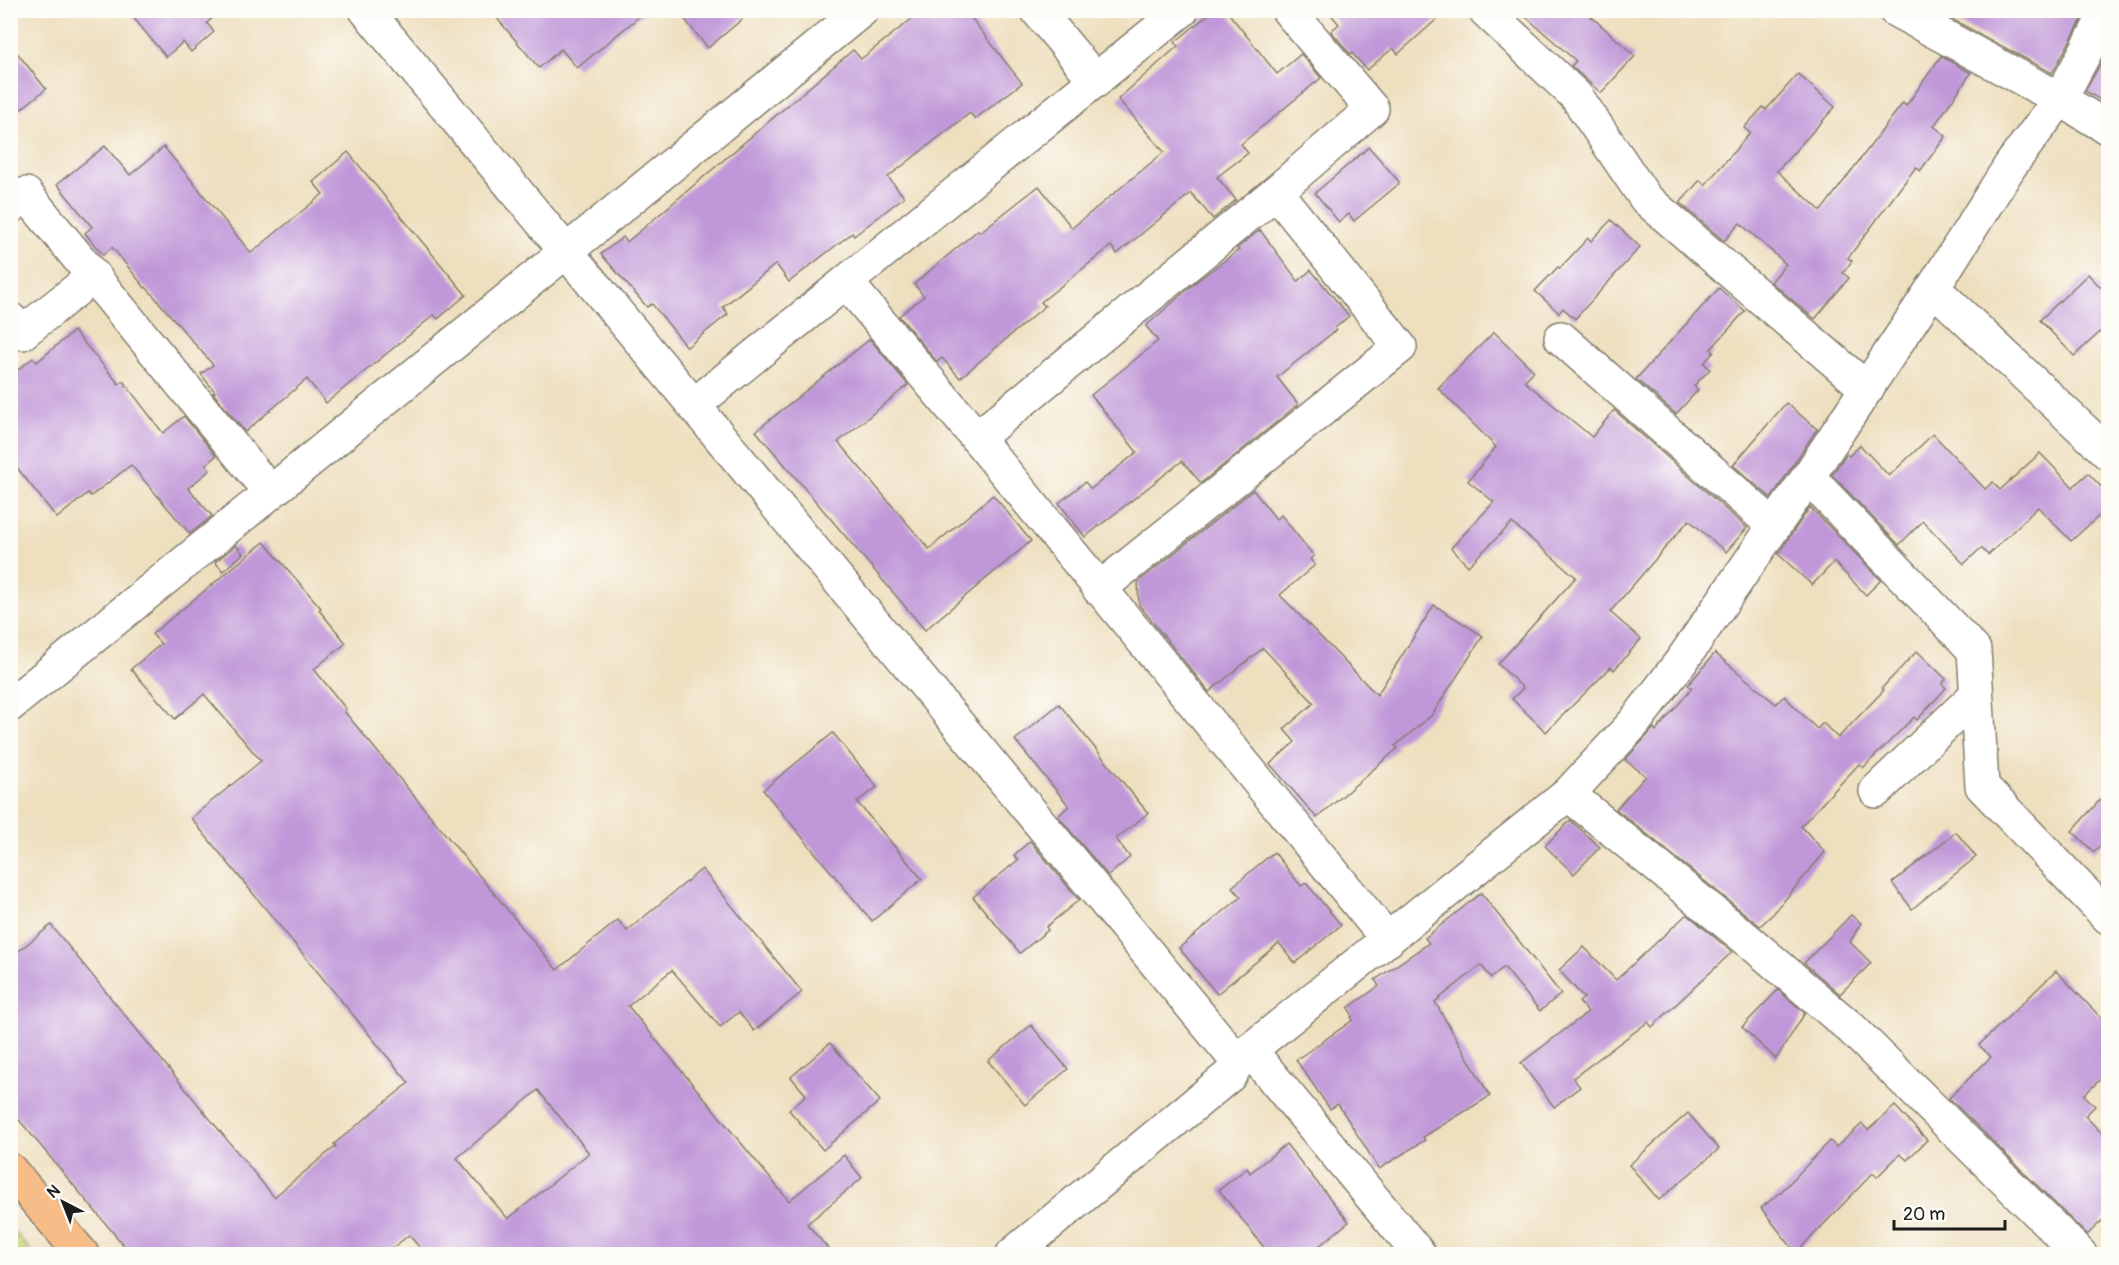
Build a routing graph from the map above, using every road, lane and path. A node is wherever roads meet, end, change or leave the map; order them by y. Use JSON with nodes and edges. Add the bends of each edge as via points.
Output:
{"nodes":[{"id":1,"x":366,"y":10,"type":"edge"},
{"id":2,"x":862,"y":10,"type":"edge"},
{"id":3,"x":1037,"y":10,"type":"edge"},
{"id":4,"x":1182,"y":10,"type":"edge"},
{"id":5,"x":1288,"y":10,"type":"edge"},
{"id":6,"x":1485,"y":10,"type":"edge"},
{"id":7,"x":1895,"y":10,"type":"edge"},
{"id":8,"x":2108,"y":10,"type":"edge"},
{"id":9,"x":1096,"y":81,"type":"junction"},
{"id":10,"x":2060,"y":99,"type":"junction"},
{"id":11,"x":2109,"y":128,"type":"edge"},
{"id":12,"x":1276,"y":192,"type":"junction"},
{"id":13,"x":10,"y":207,"type":"edge"},
{"id":14,"x":565,"y":252,"type":"junction"},
{"id":15,"x":94,"y":276,"type":"junction"},
{"id":16,"x":847,"y":283,"type":"junction"},
{"id":17,"x":1933,"y":288,"type":"junction"},
{"id":18,"x":10,"y":319,"type":"edge"},
{"id":19,"x":1561,"y":338,"type":"dead end"},
{"id":20,"x":1867,"y":388,"type":"junction"},
{"id":21,"x":694,"y":405,"type":"junction"},
{"id":22,"x":977,"y":438,"type":"junction"},
{"id":23,"x":2109,"y":453,"type":"edge"},
{"id":24,"x":1808,"y":477,"type":"junction"},
{"id":25,"x":270,"y":492,"type":"junction"},
{"id":26,"x":1774,"y":526,"type":"junction"},
{"id":27,"x":1100,"y":589,"type":"junction"},
{"id":28,"x":1976,"y":695,"type":"junction"},
{"id":29,"x":10,"y":705,"type":"edge"},
{"id":30,"x":1876,"y":791,"type":"dead end"},
{"id":31,"x":1568,"y":794,"type":"junction"},
{"id":32,"x":2107,"y":912,"type":"edge"},
{"id":33,"x":1388,"y":940,"type":"junction"},
{"id":34,"x":1244,"y":1056,"type":"junction"},
{"id":35,"x":10,"y":1170,"type":"edge"},
{"id":36,"x":82,"y":1254,"type":"edge"},
{"id":37,"x":1013,"y":1254,"type":"edge"},
{"id":38,"x":1419,"y":1254,"type":"edge"},
{"id":39,"x":2080,"y":1254,"type":"edge"}],
"edges":[{"from":1,"to":14,"type":"street"},
{"from":2,"to":14,"type":"street"},
{"from":3,"to":9,"type":"street"},
{"from":4,"to":9,"type":"street"},
{"from":5,"to":12,"type":"street","via":[[1372,109]]},
{"from":6,"to":20,"type":"street","via":[[1576,96],[1646,199]]},
{"from":7,"to":10,"type":"street"},
{"from":8,"to":10,"type":"street"},
{"from":9,"to":16,"type":"street"},
{"from":10,"to":11,"type":"street"},
{"from":10,"to":17,"type":"street","via":[[2010,166]]},
{"from":12,"to":22,"type":"street"},
{"from":12,"to":27,"type":"street","via":[[1400,348]]},
{"from":13,"to":15,"type":"street","via":[[26,194]]},
{"from":14,"to":21,"type":"street"},
{"from":14,"to":25,"type":"street"},
{"from":15,"to":18,"type":"street","via":[[22,333]]},
{"from":15,"to":25,"type":"street"},
{"from":16,"to":21,"type":"street"},
{"from":16,"to":22,"type":"street"},
{"from":17,"to":20,"type":"street"},
{"from":17,"to":23,"type":"street"},
{"from":19,"to":26,"type":"street"},
{"from":20,"to":24,"type":"street"},
{"from":21,"to":34,"type":"street"},
{"from":22,"to":27,"type":"street"},
{"from":24,"to":26,"type":"street"},
{"from":24,"to":28,"type":"street","via":[[1974,650]]},
{"from":25,"to":29,"type":"street"},
{"from":26,"to":31,"type":"street","via":[[1634,723]]},
{"from":27,"to":33,"type":"street"},
{"from":28,"to":30,"type":"street"},
{"from":28,"to":32,"type":"street","via":[[1982,786]]},
{"from":31,"to":33,"type":"street"},
{"from":31,"to":39,"type":"street","via":[[1852,1029]]},
{"from":33,"to":34,"type":"street"},
{"from":34,"to":37,"type":"street","via":[[1230,1076]]},
{"from":34,"to":38,"type":"street"},
{"from":35,"to":36,"type":"main road"}]}
